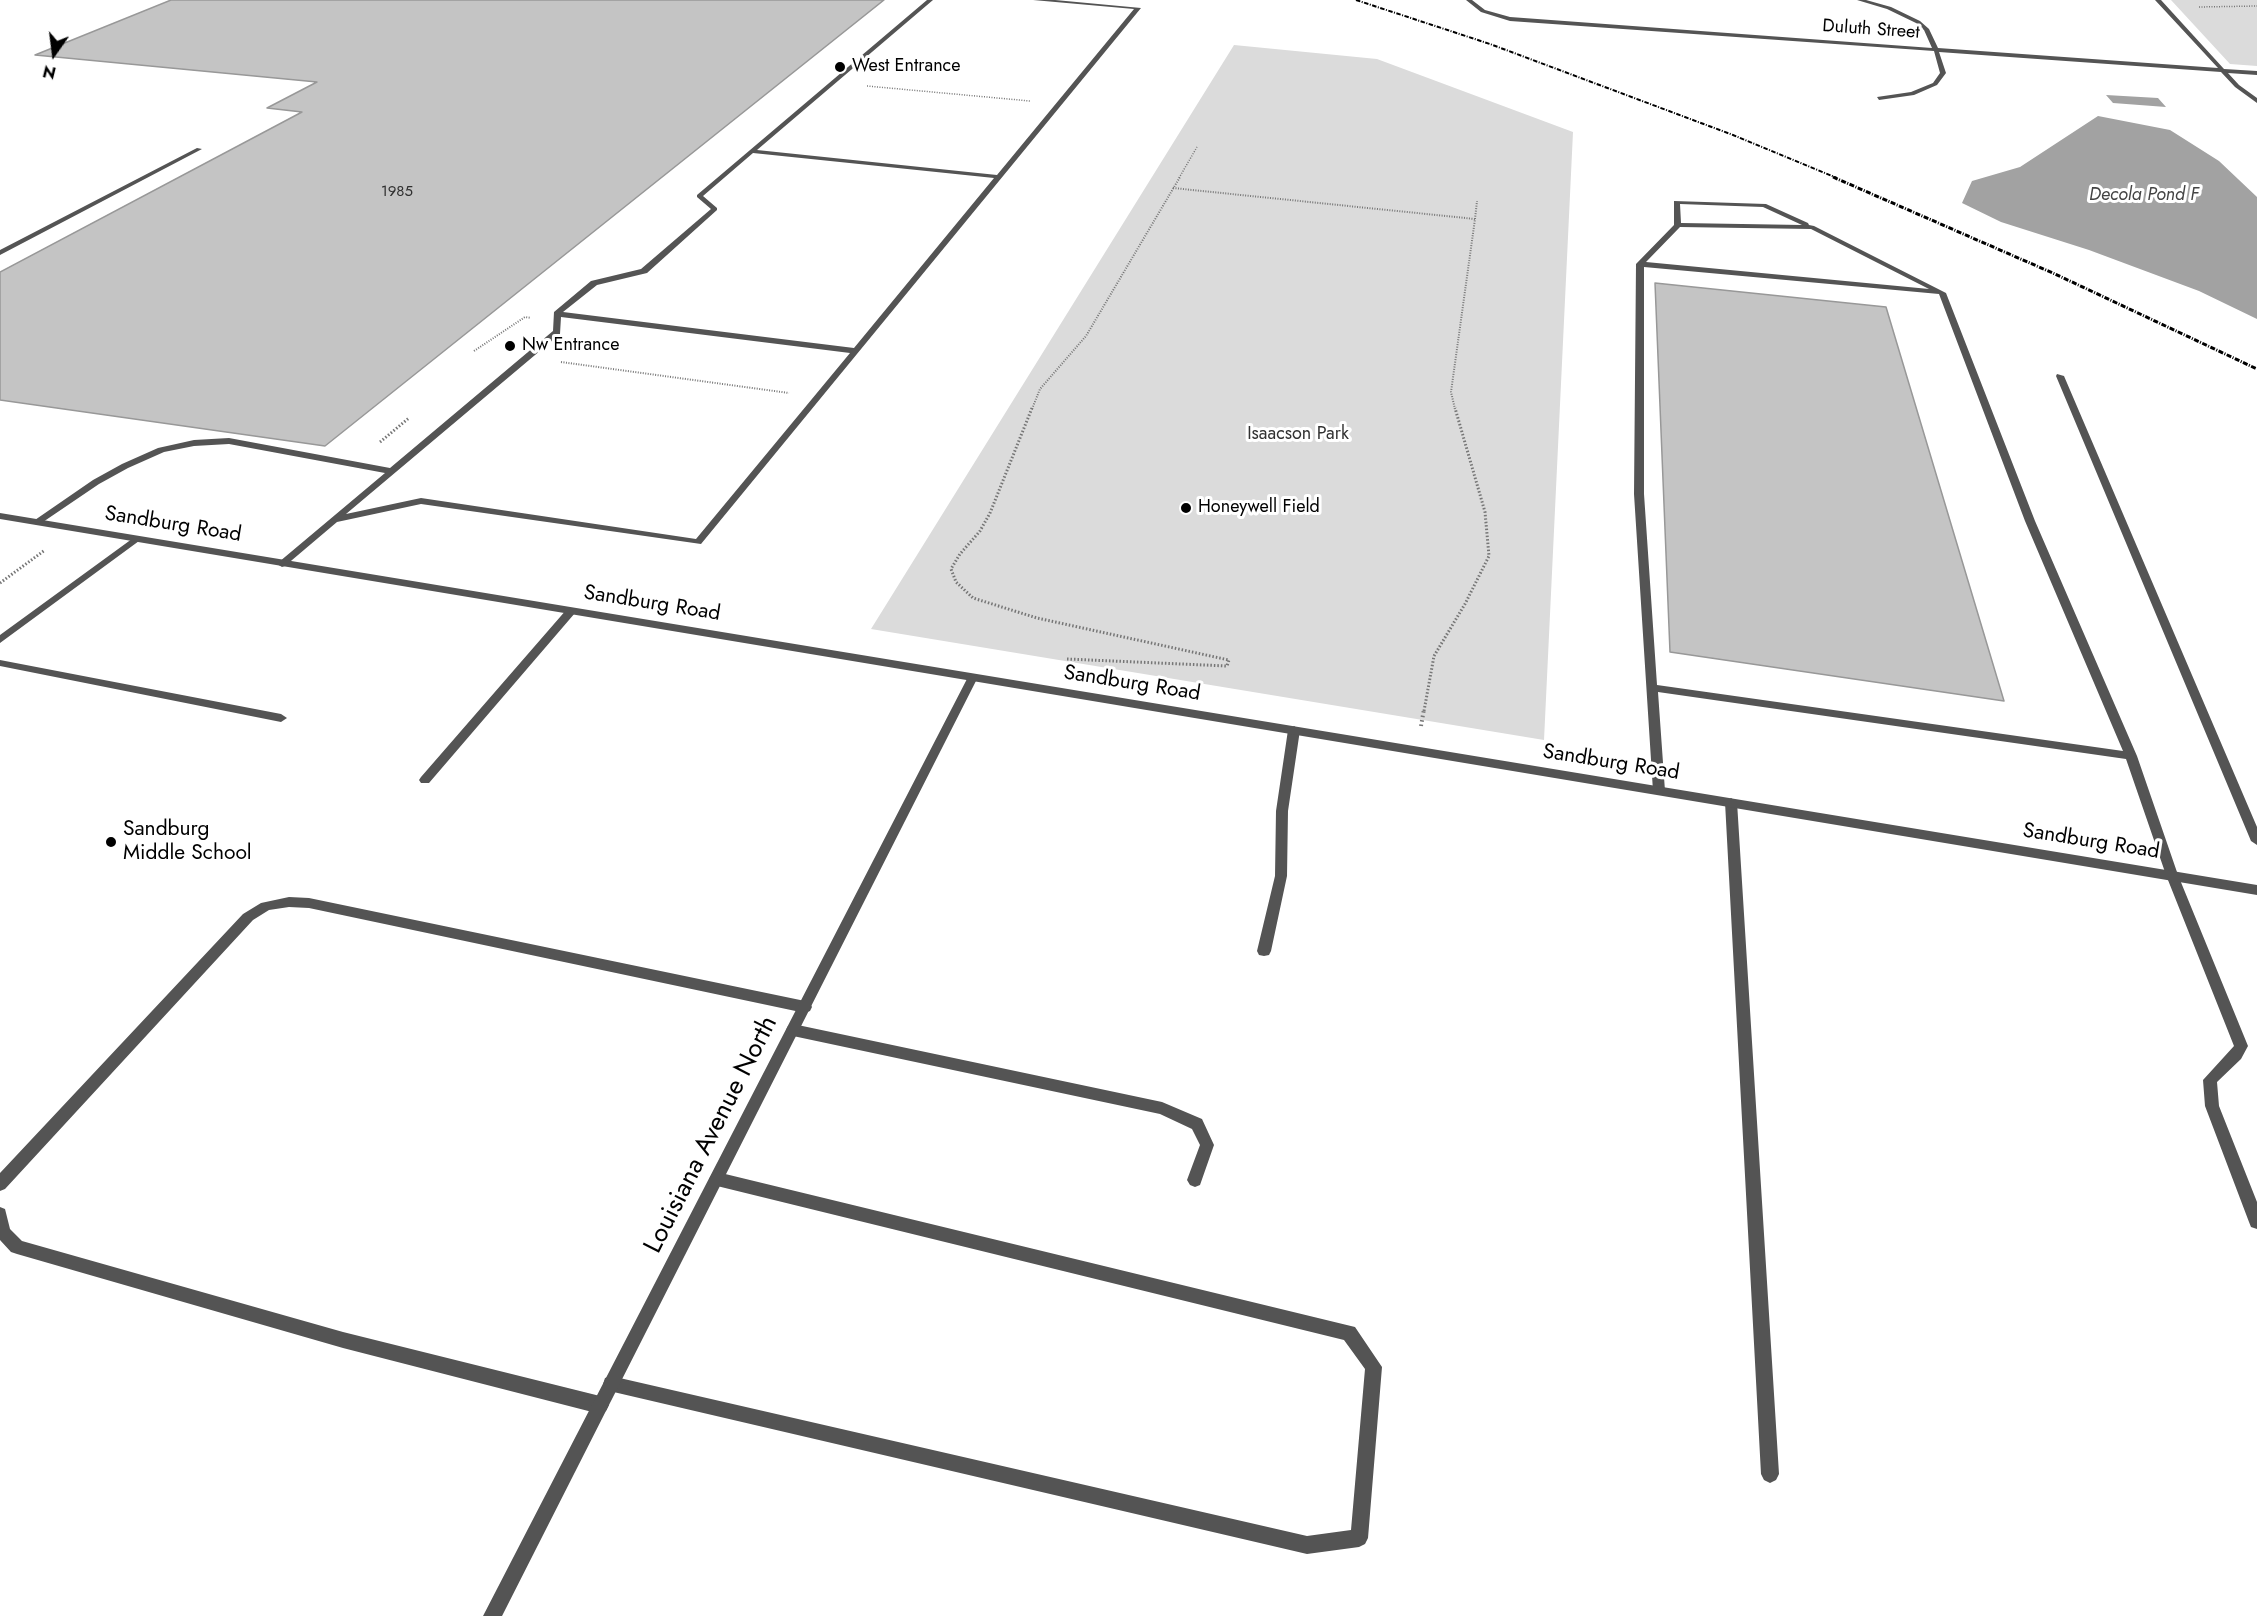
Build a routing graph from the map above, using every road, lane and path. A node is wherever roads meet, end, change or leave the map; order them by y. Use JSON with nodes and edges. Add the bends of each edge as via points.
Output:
{"nodes":[{"id":1,"x":930,"y":0,"type":"edge"},
{"id":2,"x":1036,"y":0,"type":"edge"},
{"id":3,"x":1469,"y":0,"type":"edge"},
{"id":4,"x":1860,"y":0,"type":"edge"},
{"id":5,"x":2158,"y":0,"type":"edge"},
{"id":6,"x":2257,"y":6,"type":"edge"},
{"id":7,"x":2194,"y":7,"type":"dead end"},
{"id":8,"x":1936,"y":50,"type":"junction"},
{"id":9,"x":2222,"y":71,"type":"junction"},
{"id":10,"x":2257,"y":73,"type":"edge"},
{"id":11,"x":832,"y":82,"type":"junction"},
{"id":12,"x":1879,"y":98,"type":"dead end"},
{"id":13,"x":2257,"y":100,"type":"edge"},
{"id":14,"x":1060,"y":104,"type":"junction"},
{"id":15,"x":1197,"y":147,"type":"dead end"},
{"id":16,"x":199,"y":149,"type":"dead end"},
{"id":17,"x":750,"y":152,"type":"junction"},
{"id":18,"x":999,"y":177,"type":"junction"},
{"id":19,"x":1173,"y":188,"type":"junction"},
{"id":20,"x":1477,"y":201,"type":"dead end"},
{"id":21,"x":1475,"y":219,"type":"junction"},
{"id":22,"x":1678,"y":225,"type":"junction"},
{"id":23,"x":1812,"y":227,"type":"junction"},
{"id":24,"x":0,"y":252,"type":"edge"},
{"id":25,"x":1640,"y":264,"type":"junction"},
{"id":26,"x":1942,"y":293,"type":"junction"},
{"id":27,"x":557,"y":314,"type":"junction"},
{"id":28,"x":523,"y":325,"type":"dead end"},
{"id":29,"x":474,"y":351,"type":"dead end"},
{"id":30,"x":855,"y":351,"type":"junction"},
{"id":31,"x":527,"y":357,"type":"junction"},
{"id":32,"x":2060,"y":376,"type":"dead end"},
{"id":33,"x":791,"y":393,"type":"dead end"},
{"id":34,"x":415,"y":413,"type":"dead end"},
{"id":35,"x":371,"y":448,"type":"dead end"},
{"id":36,"x":391,"y":471,"type":"junction"},
{"id":37,"x":0,"y":516,"type":"edge"},
{"id":38,"x":334,"y":520,"type":"junction"},
{"id":39,"x":37,"y":522,"type":"junction"},
{"id":40,"x":74,"y":529,"type":"junction"},
{"id":41,"x":136,"y":539,"type":"junction"},
{"id":42,"x":282,"y":564,"type":"junction"},
{"id":43,"x":0,"y":583,"type":"edge"},
{"id":44,"x":571,"y":610,"type":"junction"},
{"id":45,"x":0,"y":640,"type":"edge"},
{"id":46,"x":1067,"y":659,"type":"dead end"},
{"id":47,"x":0,"y":663,"type":"edge"},
{"id":48,"x":973,"y":676,"type":"junction"},
{"id":49,"x":1653,"y":688,"type":"junction"},
{"id":50,"x":281,"y":718,"type":"dead end"},
{"id":51,"x":1294,"y":730,"type":"junction"},
{"id":52,"x":1414,"y":750,"type":"junction"},
{"id":53,"x":2131,"y":756,"type":"junction"},
{"id":54,"x":425,"y":780,"type":"dead end"},
{"id":55,"x":1659,"y":791,"type":"junction"},
{"id":56,"x":1731,"y":802,"type":"junction"},
{"id":57,"x":2257,"y":841,"type":"edge"},
{"id":58,"x":2172,"y":875,"type":"junction"},
{"id":59,"x":2257,"y":890,"type":"edge"},
{"id":60,"x":1264,"y":951,"type":"dead end"},
{"id":61,"x":805,"y":1007,"type":"junction"},
{"id":62,"x":792,"y":1030,"type":"junction"},
{"id":63,"x":717,"y":1179,"type":"junction"},
{"id":64,"x":1196,"y":1180,"type":"dead end"},
{"id":65,"x":0,"y":1184,"type":"edge"},
{"id":66,"x":0,"y":1214,"type":"edge"},
{"id":67,"x":2257,"y":1222,"type":"edge"},
{"id":68,"x":611,"y":1384,"type":"junction"},
{"id":69,"x":600,"y":1405,"type":"junction"},
{"id":70,"x":1770,"y":1474,"type":"dead end"},
{"id":71,"x":492,"y":1616,"type":"edge"}],
"edges":[{"from":1,"to":11,"type":"street"},
{"from":2,"to":14,"type":"street","via":[[1138,8]]},
{"from":3,"to":8,"type":"street","name":"Duluth Street","via":[[1483,11],[1510,19]]},
{"from":4,"to":8,"type":"street","via":[[1918,22]]},
{"from":5,"to":9,"type":"street"},
{"from":6,"to":7,"type":"path"},
{"from":8,"to":9,"type":"street","name":"Duluth Street"},
{"from":8,"to":12,"type":"street","via":[[1943,73],[1935,84],[1912,94]]},
{"from":9,"to":10,"type":"street","name":"Duluth Street"},
{"from":9,"to":13,"type":"street"},
{"from":11,"to":14,"type":"path"},
{"from":11,"to":17,"type":"street"},
{"from":14,"to":18,"type":"street"},
{"from":15,"to":19,"type":"path"},
{"from":16,"to":24,"type":"street"},
{"from":17,"to":18,"type":"street"},
{"from":17,"to":27,"type":"street","via":[[699,196],[715,209],[644,271],[594,283]]},
{"from":18,"to":30,"type":"street"},
{"from":19,"to":21,"type":"path"},
{"from":19,"to":46,"type":"path","via":[[1086,336],[1040,389],[990,513],[951,569],[956,582],[972,598],[1037,618],[1229,660],[1227,666]]},
{"from":20,"to":21,"type":"path"},
{"from":21,"to":52,"type":"path","via":[[1451,392],[1485,512],[1489,556],[1434,656]]},
{"from":22,"to":23,"type":"street"},
{"from":22,"to":23,"type":"street","via":[[1676,202],[1764,205]]},
{"from":22,"to":25,"type":"street"},
{"from":23,"to":26,"type":"street"},
{"from":25,"to":26,"type":"street"},
{"from":25,"to":49,"type":"street","via":[[1639,494]]},
{"from":26,"to":53,"type":"street","via":[[2030,521]]},
{"from":27,"to":30,"type":"street"},
{"from":27,"to":31,"type":"street","via":[[557,332]]},
{"from":28,"to":29,"type":"path","via":[[531,318],[525,317]]},
{"from":30,"to":38,"type":"street","via":[[698,542],[421,501]]},
{"from":31,"to":33,"type":"path"},
{"from":31,"to":36,"type":"street"},
{"from":32,"to":57,"type":"street"},
{"from":34,"to":35,"type":"path"},
{"from":36,"to":38,"type":"street"},
{"from":36,"to":39,"type":"street","via":[[229,441],[194,443],[161,450],[124,465]]},
{"from":37,"to":39,"type":"street","name":"Sandburg Road"},
{"from":38,"to":42,"type":"street"},
{"from":39,"to":40,"type":"street","name":"Sandburg Road"},
{"from":40,"to":41,"type":"street","name":"Sandburg Road"},
{"from":40,"to":43,"type":"path"},
{"from":41,"to":42,"type":"street","name":"Sandburg Road"},
{"from":41,"to":45,"type":"street"},
{"from":42,"to":44,"type":"street","name":"Sandburg Road"},
{"from":44,"to":48,"type":"street","name":"Sandburg Road"},
{"from":44,"to":54,"type":"street"},
{"from":47,"to":50,"type":"street"},
{"from":48,"to":51,"type":"street","name":"Sandburg Road"},
{"from":48,"to":61,"type":"street","name":"Louisiana Avenue North"},
{"from":49,"to":53,"type":"street"},
{"from":49,"to":55,"type":"street"},
{"from":51,"to":52,"type":"street","name":"Sandburg Road"},
{"from":51,"to":60,"type":"street","via":[[1282,811],[1281,876]]},
{"from":52,"to":55,"type":"street","name":"Sandburg Road"},
{"from":53,"to":58,"type":"street"},
{"from":55,"to":56,"type":"street","name":"Sandburg Road"},
{"from":56,"to":58,"type":"street","name":"Sandburg Road"},
{"from":56,"to":70,"type":"street"},
{"from":58,"to":59,"type":"street","name":"Sandburg Road"},
{"from":58,"to":67,"type":"street","via":[[2241,1046],[2210,1080],[2212,1106]]},
{"from":61,"to":62,"type":"street","name":"Louisiana Avenue North"},
{"from":61,"to":65,"type":"street","via":[[309,903],[266,906],[248,917]]},
{"from":62,"to":63,"type":"street","name":"Louisiana Avenue North"},
{"from":62,"to":64,"type":"street","via":[[1162,1108],[1197,1124],[1207,1145]]},
{"from":63,"to":68,"type":"street","name":"Louisiana Avenue North"},
{"from":63,"to":68,"type":"street","via":[[1349,1333],[1374,1367],[1359,1538],[1307,1545]]},
{"from":66,"to":69,"type":"street","via":[[3,1232],[17,1247],[343,1340]]},
{"from":68,"to":69,"type":"street","name":"Louisiana Avenue North"},
{"from":69,"to":71,"type":"street","name":"Louisiana Avenue North"}]}
